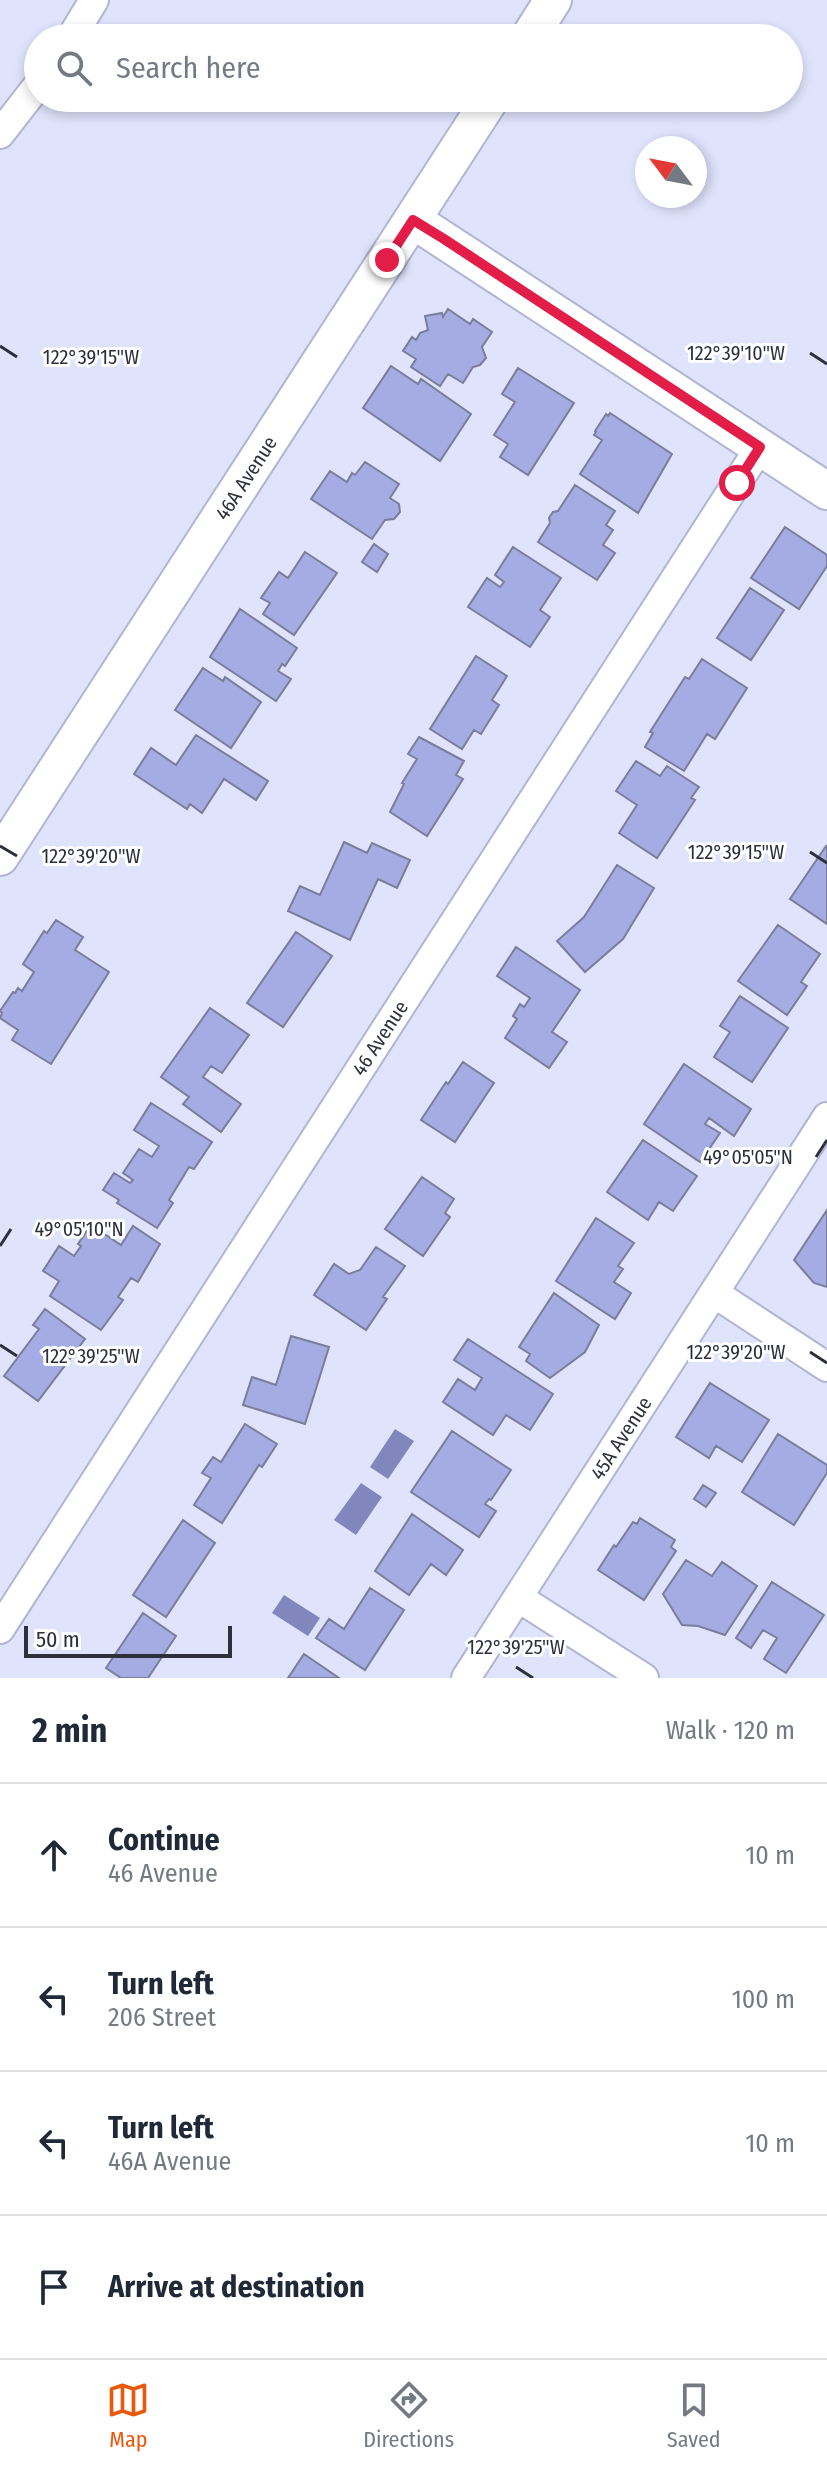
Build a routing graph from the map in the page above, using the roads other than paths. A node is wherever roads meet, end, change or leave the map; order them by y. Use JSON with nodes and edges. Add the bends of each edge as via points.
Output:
{"nodes":[{"id":1,"x":94,"y":0,"type":"edge"},
{"id":2,"x":553,"y":0,"type":"edge"},
{"id":3,"x":79,"y":24,"type":"edge"},
{"id":4,"x":538,"y":24,"type":"edge"},
{"id":5,"x":24,"y":103,"type":"edge"},
{"id":6,"x":482,"y":112,"type":"edge"},
{"id":7,"x":0,"y":134,"type":"edge"},
{"id":8,"x":413,"y":220,"type":"junction"},
{"id":9,"x":760,"y":447,"type":"junction"},
{"id":10,"x":827,"y":491,"type":"edge"},
{"id":11,"x":0,"y":857,"type":"edge"},
{"id":12,"x":827,"y":1117,"type":"edge"},
{"id":13,"x":714,"y":1293,"type":"junction"},
{"id":14,"x":827,"y":1367,"type":"edge"},
{"id":15,"x":519,"y":1598,"type":"junction"},
{"id":16,"x":0,"y":1629,"type":"edge"},
{"id":17,"x":466,"y":1678,"type":"edge"},
{"id":18,"x":644,"y":1678,"type":"edge"}],
"edges":[{"from":1,"to":3,"type":"street"},
{"from":2,"to":4,"type":"street"},
{"from":5,"to":7,"type":"street"},
{"from":6,"to":8,"type":"street","name":"46A Avenue"},
{"from":8,"to":9,"type":"street"},
{"from":8,"to":11,"type":"street","name":"46A Avenue"},
{"from":9,"to":10,"type":"street"},
{"from":9,"to":16,"type":"street","name":"46 Avenue"},
{"from":12,"to":13,"type":"street","name":"45A Avenue"},
{"from":13,"to":14,"type":"street"},
{"from":13,"to":15,"type":"street","name":"45A Avenue"},
{"from":15,"to":17,"type":"street","name":"45A Avenue"},
{"from":15,"to":18,"type":"street"}]}
